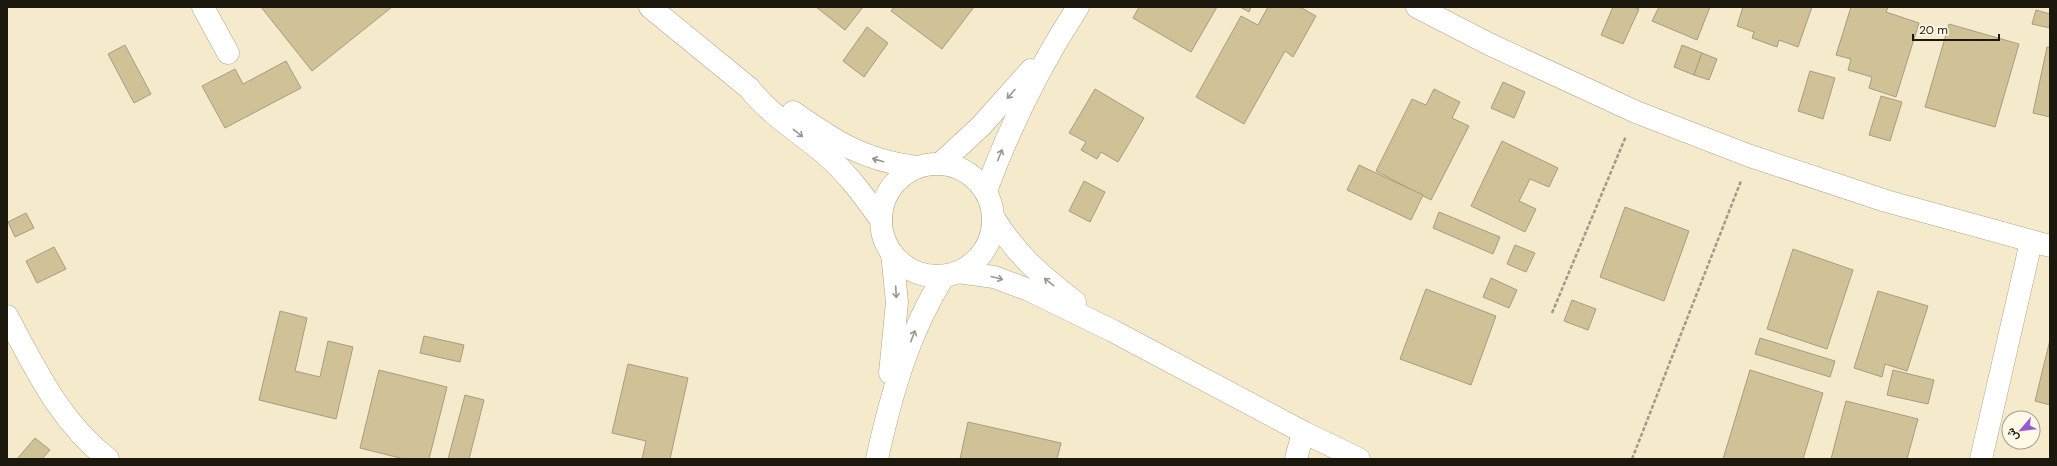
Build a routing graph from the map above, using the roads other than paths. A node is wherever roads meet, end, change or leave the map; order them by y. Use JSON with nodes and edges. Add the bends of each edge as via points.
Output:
{"nodes":[{"id":1,"x":203,"y":7,"type":"edge"},
{"id":2,"x":650,"y":7,"type":"edge"},
{"id":3,"x":1078,"y":7,"type":"edge"},
{"id":4,"x":1417,"y":7,"type":"edge"},
{"id":5,"x":1054,"y":43,"type":"junction"},
{"id":6,"x":228,"y":53,"type":"dead end"},
{"id":7,"x":749,"y":88,"type":"junction"},
{"id":8,"x":941,"y":163,"type":"junction"},
{"id":9,"x":916,"y":167,"type":"junction"},
{"id":10,"x":986,"y":191,"type":"junction"},
{"id":11,"x":994,"y":218,"type":"junction"},
{"id":12,"x":881,"y":220,"type":"junction"},
{"id":13,"x":2040,"y":244,"type":"edge"},
{"id":14,"x":892,"y":253,"type":"junction"},
{"id":15,"x":951,"y":274,"type":"junction"},
{"id":16,"x":7,"y":316,"type":"edge"},
{"id":17,"x":1113,"y":331,"type":"junction"},
{"id":18,"x":884,"y":427,"type":"junction"},
{"id":19,"x":1302,"y":432,"type":"junction"},
{"id":20,"x":108,"y":459,"type":"edge"},
{"id":21,"x":877,"y":459,"type":"edge"},
{"id":22,"x":1296,"y":459,"type":"edge"},
{"id":23,"x":1359,"y":459,"type":"edge"},
{"id":24,"x":1981,"y":459,"type":"edge"}],
"edges":[{"from":1,"to":6,"type":"street"},
{"from":2,"to":7,"type":"street"},
{"from":3,"to":5,"type":"street"},
{"from":4,"to":13,"type":"street","via":[[1491,45],[1636,112],[1750,156],[1886,201]]},
{"from":5,"to":8,"type":"street","one_way":true,"via":[[981,126]]},
{"from":10,"to":5,"type":"street","one_way":true,"via":[[1014,122]]},
{"from":9,"to":7,"type":"street","one_way":true,"via":[[873,159],[853,151],[773,99]]},
{"from":7,"to":12,"type":"street","one_way":true,"via":[[757,99],[841,169]]},
{"from":8,"to":9,"type":"street"},
{"from":8,"to":10,"type":"street","via":[[967,172],[978,180]]},
{"from":9,"to":12,"type":"street","via":[[904,173],[887,193]]},
{"from":10,"to":11,"type":"street"},
{"from":11,"to":15,"type":"street","via":[[993,232],[984,251],[970,266]]},
{"from":17,"to":11,"type":"street","one_way":true,"via":[[1035,270],[1014,248]]},
{"from":12,"to":14,"type":"street","via":[[882,230]]},
{"from":13,"to":24,"type":"street"},
{"from":14,"to":15,"type":"street","via":[[900,262],[920,274]]},
{"from":14,"to":18,"type":"street","one_way":true,"via":[[897,302]]},
{"from":15,"to":17,"type":"street","one_way":true,"via":[[994,277],[1012,283]]},
{"from":18,"to":15,"type":"street","one_way":true,"via":[[912,336],[932,295]]},
{"from":16,"to":20,"type":"street","via":[[49,394],[75,429]]},
{"from":17,"to":19,"type":"street"},
{"from":18,"to":21,"type":"street"},
{"from":19,"to":22,"type":"street"},
{"from":19,"to":23,"type":"street"}]}
